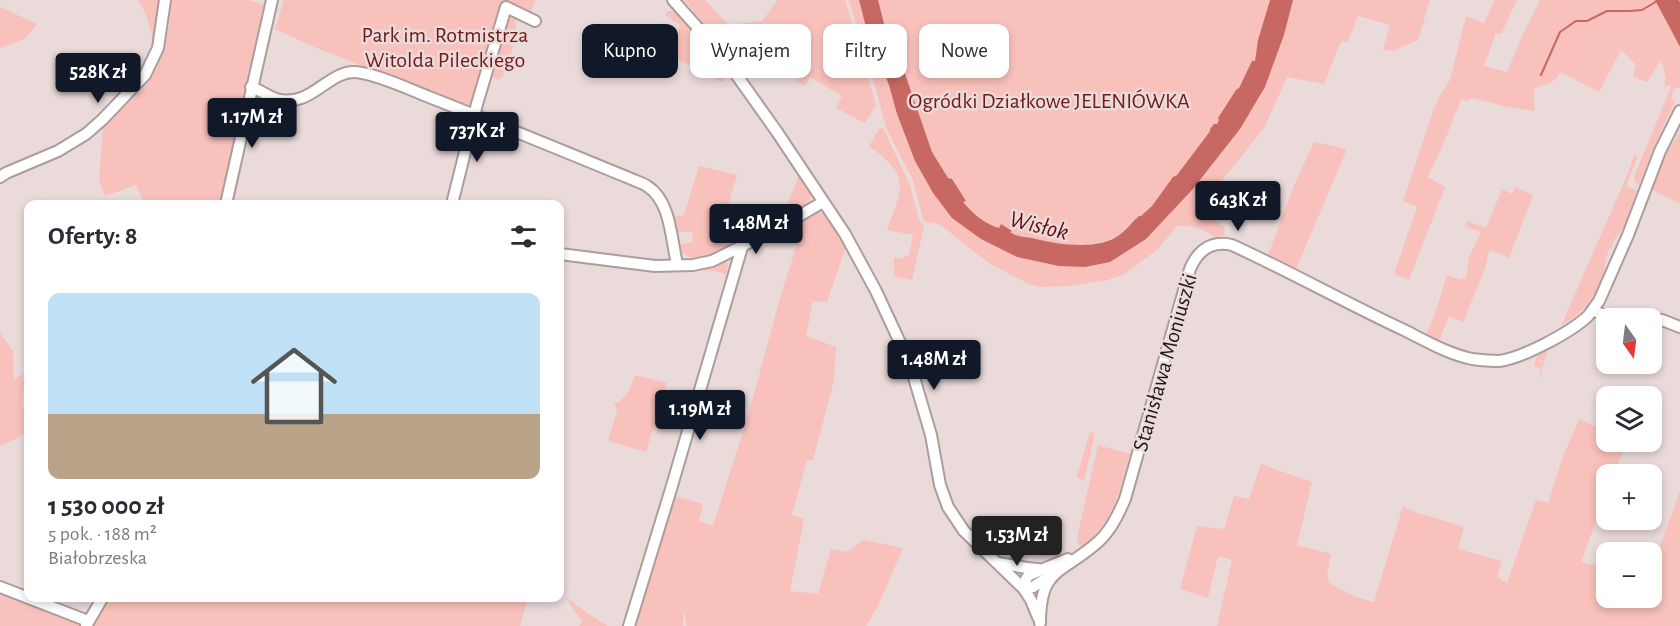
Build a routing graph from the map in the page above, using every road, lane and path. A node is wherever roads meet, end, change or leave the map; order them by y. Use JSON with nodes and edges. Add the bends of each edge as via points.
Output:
{"nodes":[{"id":1,"x":165,"y":0,"type":"edge"},
{"id":2,"x":273,"y":0,"type":"edge"},
{"id":3,"x":673,"y":0,"type":"edge"},
{"id":4,"x":535,"y":21,"type":"dead end"},
{"id":5,"x":251,"y":87,"type":"junction"},
{"id":6,"x":1680,"y":111,"type":"edge"},
{"id":7,"x":474,"y":115,"type":"junction"},
{"id":8,"x":0,"y":177,"type":"edge"},
{"id":9,"x":227,"y":200,"type":"edge"},
{"id":10,"x":453,"y":200,"type":"edge"},
{"id":11,"x":823,"y":202,"type":"junction"},
{"id":12,"x":741,"y":247,"type":"junction"},
{"id":13,"x":564,"y":255,"type":"edge"},
{"id":14,"x":677,"y":264,"type":"junction"},
{"id":15,"x":1593,"y":310,"type":"junction"},
{"id":16,"x":1596,"y":312,"type":"edge"},
{"id":17,"x":1662,"y":320,"type":"edge"},
{"id":18,"x":1680,"y":327,"type":"edge"},
{"id":19,"x":1077,"y":557,"type":"junction"},
{"id":20,"x":998,"y":563,"type":"junction"},
{"id":21,"x":1042,"y":569,"type":"junction"},
{"id":22,"x":1051,"y":576,"type":"junction"},
{"id":23,"x":0,"y":587,"type":"edge"},
{"id":24,"x":1024,"y":589,"type":"junction"},
{"id":25,"x":24,"y":597,"type":"edge"},
{"id":26,"x":35,"y":602,"type":"edge"},
{"id":27,"x":100,"y":602,"type":"edge"},
{"id":28,"x":87,"y":624,"type":"edge"},
{"id":29,"x":1040,"y":625,"type":"edge"},
{"id":30,"x":629,"y":626,"type":"edge"}],
"edges":[{"from":1,"to":8,"type":"street","via":[[158,48],[146,75],[86,134],[58,152]]},
{"from":2,"to":5,"type":"street"},
{"from":3,"to":11,"type":"street","via":[[723,56]]},
{"from":4,"to":7,"type":"street","via":[[506,7]]},
{"from":5,"to":7,"type":"street","via":[[277,99],[299,99],[339,74],[355,72]]},
{"from":5,"to":9,"type":"street"},
{"from":6,"to":15,"type":"street"},
{"from":7,"to":10,"type":"street"},
{"from":7,"to":14,"type":"street","via":[[649,187],[667,215]]},
{"from":11,"to":12,"type":"street"},
{"from":11,"to":20,"type":"street","via":[[876,291],[909,361],[946,502],[964,531]]},
{"from":12,"to":14,"type":"street","via":[[712,261]]},
{"from":12,"to":30,"type":"street"},
{"from":13,"to":14,"type":"street","via":[[655,266]]},
{"from":15,"to":16,"type":"street"},
{"from":15,"to":19,"type":"street","name":"Stanisława Moniuszki","via":[[1574,326],[1519,356],[1499,361],[1470,358],[1436,346],[1232,245],[1206,247],[1190,268],[1125,499],[1099,541]]},
{"from":17,"to":18,"type":"street"},
{"from":19,"to":21,"type":"street"},
{"from":19,"to":22,"type":"street","name":"Stanisława Moniuszki"},
{"from":20,"to":21,"type":"street"},
{"from":20,"to":24,"type":"street"},
{"from":21,"to":24,"type":"street","via":[[1029,575]]},
{"from":22,"to":24,"type":"street","name":"Stanisława Moniuszki"},
{"from":22,"to":29,"type":"street","via":[[1040,603]]},
{"from":23,"to":25,"type":"street"},
{"from":24,"to":29,"type":"street"},
{"from":26,"to":28,"type":"street"},
{"from":27,"to":28,"type":"street"}]}
